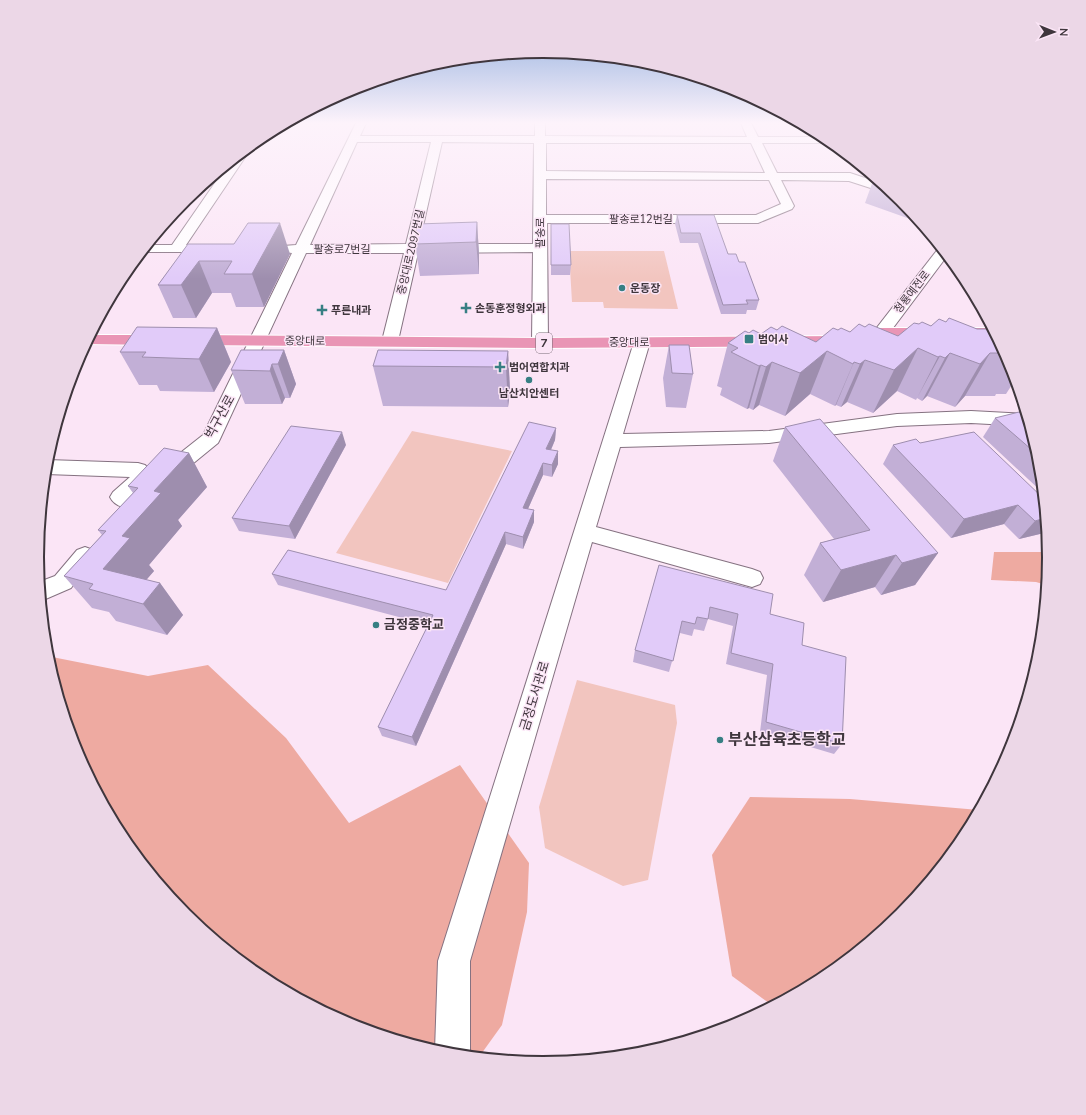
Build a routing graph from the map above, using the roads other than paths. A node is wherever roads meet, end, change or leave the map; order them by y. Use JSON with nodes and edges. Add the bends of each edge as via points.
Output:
{"nodes":[{"id":1,"x":227,"y":175,"type":"edge"},
{"id":2,"x":336,"y":175,"type":"edge"},
{"id":3,"x":429,"y":175,"type":"edge"},
{"id":4,"x":540,"y":175,"type":"edge"},
{"id":5,"x":548,"y":175,"type":"edge"},
{"id":6,"x":773,"y":176,"type":"junction"},
{"id":7,"x":875,"y":185,"type":"edge"},
{"id":8,"x":540,"y":219,"type":"junction"},
{"id":9,"x":412,"y":248,"type":"junction"},
{"id":10,"x":540,"y":248,"type":"junction"},
{"id":11,"x":151,"y":249,"type":"edge"},
{"id":12,"x":176,"y":249,"type":"junction"},
{"id":13,"x":230,"y":249,"type":"edge"},
{"id":14,"x":276,"y":249,"type":"edge"},
{"id":15,"x":300,"y":249,"type":"junction"},
{"id":16,"x":940,"y":256,"type":"edge"},
{"id":17,"x":98,"y":331,"type":"edge"},
{"id":18,"x":988,"y":332,"type":"edge"},
{"id":19,"x":881,"y":333,"type":"junction"},
{"id":20,"x":260,"y":336,"type":"junction"},
{"id":21,"x":391,"y":337,"type":"junction"},
{"id":22,"x":540,"y":338,"type":"junction"},
{"id":23,"x":94,"y":340,"type":"edge"},
{"id":24,"x":642,"y":342,"type":"junction"},
{"id":25,"x":993,"y":342,"type":"edge"},
{"id":26,"x":1023,"y":420,"type":"edge"},
{"id":27,"x":612,"y":441,"type":"junction"},
{"id":28,"x":53,"y":467,"type":"edge"},
{"id":29,"x":584,"y":532,"type":"junction"},
{"id":30,"x":97,"y":542,"type":"edge"},
{"id":31,"x":752,"y":578,"type":"dead end"},
{"id":32,"x":45,"y":590,"type":"edge"},
{"id":33,"x":452,"y":1048,"type":"edge"}],
"edges":[{"from":1,"to":12,"type":"street"},
{"from":2,"to":15,"type":"street"},
{"from":3,"to":9,"type":"street","name":"중앙대로2097번길"},
{"from":4,"to":8,"type":"street","name":"팔송로"},
{"from":5,"to":6,"type":"street"},
{"from":6,"to":7,"type":"street","via":[[850,177]]},
{"from":6,"to":8,"type":"street","name":"팔송로12번길","via":[[788,206],[758,219]]},
{"from":8,"to":10,"type":"street","name":"팔송로"},
{"from":9,"to":10,"type":"street","name":"팔송로7번길"},
{"from":9,"to":15,"type":"street","name":"팔송로7번길"},
{"from":9,"to":21,"type":"street","name":"중앙대로2097번길"},
{"from":10,"to":22,"type":"street","name":"팔송로"},
{"from":11,"to":12,"type":"street"},
{"from":12,"to":13,"type":"street"},
{"from":14,"to":15,"type":"street","name":"팔송로7번길"},
{"from":15,"to":20,"type":"street"},
{"from":16,"to":19,"type":"street","name":"청룡예전로"},
{"from":17,"to":20,"type":"main road","name":"중앙대로","number":"7","via":[[174,331]]},
{"from":18,"to":19,"type":"main road","name":"중앙대로","number":"7"},
{"from":19,"to":22,"type":"main road","name":"중앙대로","number":"7"},
{"from":20,"to":21,"type":"main road","name":"중앙대로","number":"7"},
{"from":20,"to":23,"type":"main road","name":"중앙대로","number":"7"},
{"from":20,"to":28,"type":"street","name":"벅구산로","via":[[211,439],[126,508],[120,497],[144,475],[138,470]]},
{"from":21,"to":22,"type":"main road","name":"중앙대로","number":"7"},
{"from":22,"to":24,"type":"main road","name":"중앙대로","number":"7"},
{"from":24,"to":25,"type":"main road","name":"중앙대로","number":"7"},
{"from":24,"to":27,"type":"street","name":"금정도서관로"},
{"from":26,"to":27,"type":"street","via":[[971,417],[897,420],[769,437]]},
{"from":27,"to":29,"type":"street","name":"금정도서관로"},
{"from":29,"to":31,"type":"street"},
{"from":29,"to":33,"type":"street","name":"금정도서관로","via":[[454,961]]},
{"from":30,"to":32,"type":"street","via":[[63,582]]}]}
